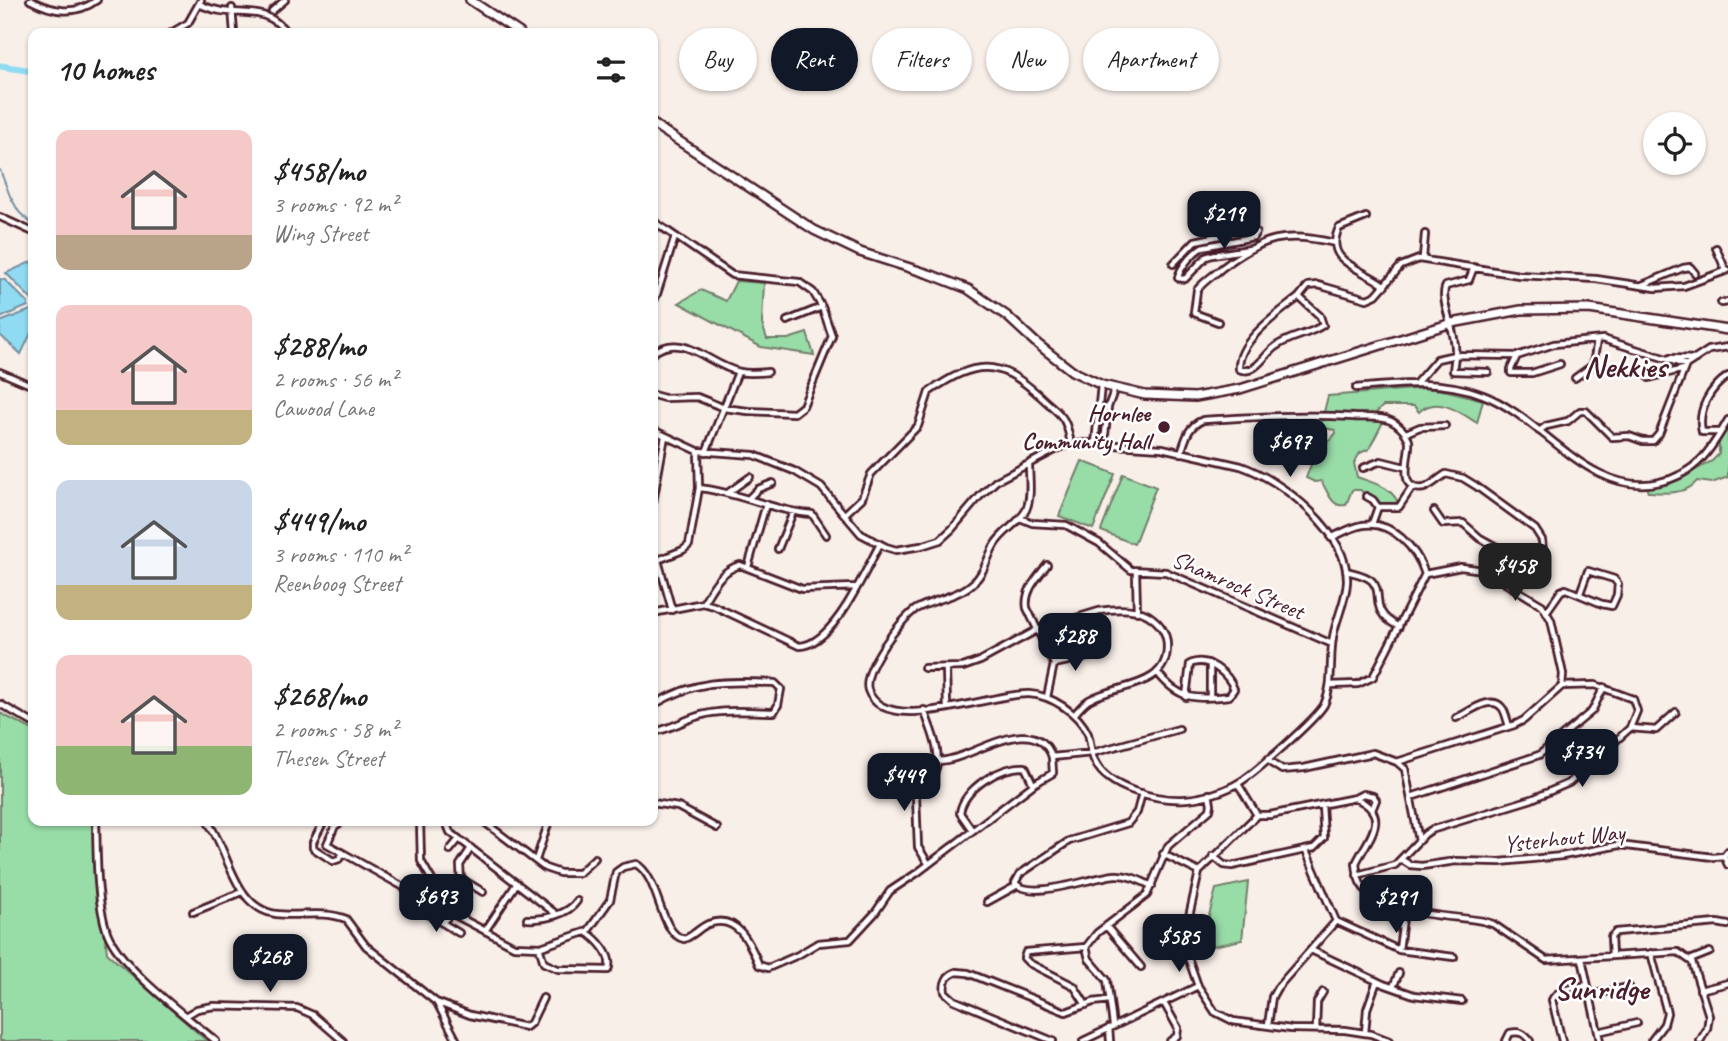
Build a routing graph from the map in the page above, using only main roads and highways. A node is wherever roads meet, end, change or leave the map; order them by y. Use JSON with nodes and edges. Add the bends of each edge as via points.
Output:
{"nodes":[{"id":1,"x":470,"y":0,"type":"edge"},
{"id":2,"x":512,"y":28,"type":"edge"},
{"id":3,"x":658,"y":127,"type":"edge"},
{"id":4,"x":1728,"y":330,"type":"edge"}],
"edges":[{"from":1,"to":2,"type":"highway"},
{"from":3,"to":4,"type":"highway","via":[[828,238],[968,289],[1088,380],[1145,396],[1179,398],[1261,384],[1452,323],[1513,311],[1577,309],[1634,314]]}]}
